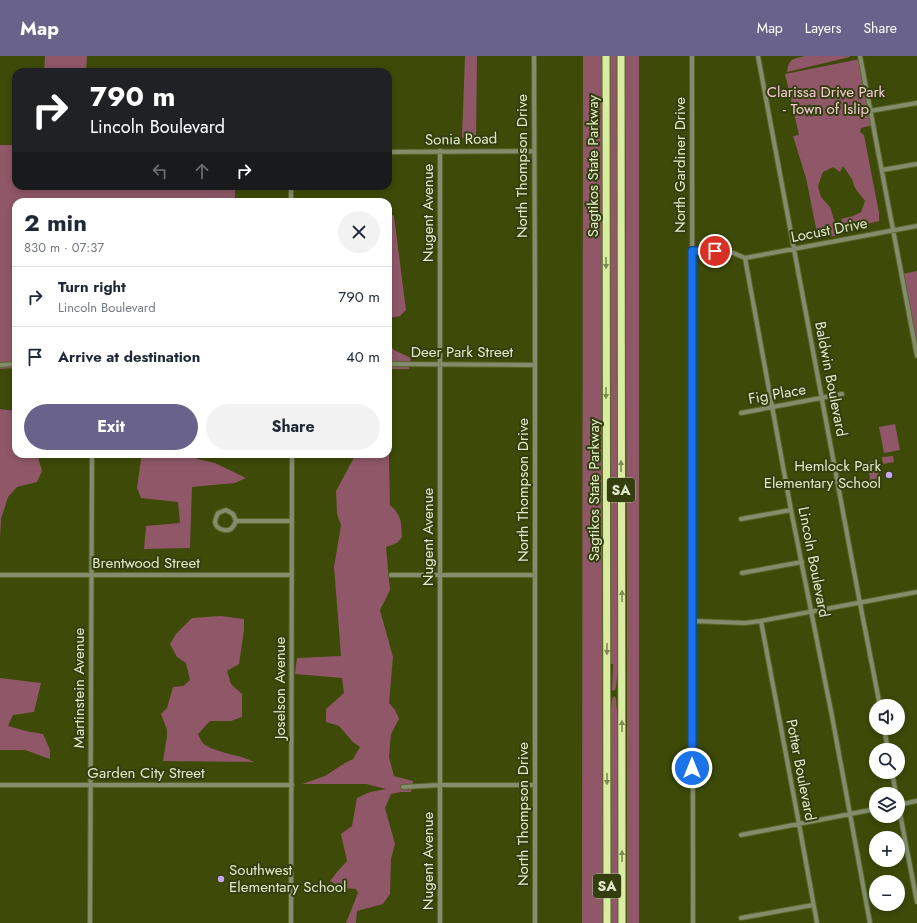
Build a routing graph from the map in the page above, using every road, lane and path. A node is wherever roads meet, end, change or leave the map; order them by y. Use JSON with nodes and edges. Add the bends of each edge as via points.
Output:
{"nodes":[{"id":1,"x":534,"y":56,"type":"edge"},
{"id":2,"x":606,"y":56,"type":"edge"},
{"id":3,"x":621,"y":56,"type":"edge"},
{"id":4,"x":692,"y":56,"type":"edge"},
{"id":5,"x":758,"y":56,"type":"edge"},
{"id":6,"x":860,"y":56,"type":"edge"},
{"id":7,"x":917,"y":103,"type":"edge"},
{"id":8,"x":870,"y":111,"type":"junction"},
{"id":9,"x":534,"y":151,"type":"junction"},
{"id":10,"x":392,"y":152,"type":"edge"},
{"id":11,"x":440,"y":152,"type":"junction"},
{"id":12,"x":917,"y":164,"type":"edge"},
{"id":13,"x":882,"y":170,"type":"junction"},
{"id":14,"x":917,"y":226,"type":"edge"},
{"id":15,"x":893,"y":230,"type":"junction"},
{"id":16,"x":794,"y":249,"type":"junction"},
{"id":17,"x":692,"y":251,"type":"junction"},
{"id":18,"x":745,"y":258,"type":"junction"},
{"id":19,"x":917,"y":356,"type":"edge"},
{"id":20,"x":0,"y":364,"type":"edge"},
{"id":21,"x":12,"y":364,"type":"edge"},
{"id":22,"x":392,"y":364,"type":"edge"},
{"id":23,"x":440,"y":364,"type":"junction"},
{"id":24,"x":534,"y":365,"type":"junction"},
{"id":25,"x":842,"y":394,"type":"dead end"},
{"id":26,"x":822,"y":398,"type":"junction"},
{"id":27,"x":772,"y":407,"type":"junction"},
{"id":28,"x":741,"y":413,"type":"dead end"},
{"id":29,"x":92,"y":458,"type":"edge"},
{"id":30,"x":292,"y":458,"type":"edge"},
{"id":31,"x":791,"y":510,"type":"junction"},
{"id":32,"x":741,"y":519,"type":"dead end"},
{"id":33,"x":236,"y":521,"type":"junction"},
{"id":34,"x":292,"y":521,"type":"junction"},
{"id":35,"x":802,"y":562,"type":"junction"},
{"id":36,"x":742,"y":573,"type":"dead end"},
{"id":37,"x":0,"y":575,"type":"edge"},
{"id":38,"x":92,"y":575,"type":"junction"},
{"id":39,"x":292,"y":575,"type":"junction"},
{"id":40,"x":391,"y":575,"type":"dead end"},
{"id":41,"x":440,"y":575,"type":"junction"},
{"id":42,"x":535,"y":575,"type":"junction"},
{"id":43,"x":917,"y":592,"type":"edge"},
{"id":44,"x":860,"y":602,"type":"junction"},
{"id":45,"x":812,"y":611,"type":"junction"},
{"id":46,"x":761,"y":621,"type":"junction"},
{"id":47,"x":692,"y":622,"type":"junction"},
{"id":48,"x":879,"y":699,"type":"edge"},
{"id":49,"x":0,"y":785,"type":"edge"},
{"id":50,"x":91,"y":785,"type":"junction"},
{"id":51,"x":292,"y":785,"type":"junction"},
{"id":52,"x":440,"y":785,"type":"junction"},
{"id":53,"x":535,"y":786,"type":"junction"},
{"id":54,"x":403,"y":787,"type":"dead end"},
{"id":55,"x":917,"y":801,"type":"edge"},
{"id":56,"x":905,"y":803,"type":"edge"},
{"id":57,"x":869,"y":811,"type":"edge"},
{"id":58,"x":850,"y":815,"type":"junction"},
{"id":59,"x":902,"y":823,"type":"edge"},
{"id":60,"x":799,"y":824,"type":"junction"},
{"id":61,"x":741,"y":835,"type":"dead end"},
{"id":62,"x":917,"y":902,"type":"edge"},
{"id":63,"x":813,"y":905,"type":"junction"},
{"id":64,"x":741,"y":918,"type":"dead end"},
{"id":65,"x":90,"y":923,"type":"edge"},
{"id":66,"x":291,"y":923,"type":"edge"},
{"id":67,"x":440,"y":923,"type":"edge"},
{"id":68,"x":535,"y":923,"type":"edge"},
{"id":69,"x":607,"y":923,"type":"edge"},
{"id":70,"x":622,"y":923,"type":"edge"},
{"id":71,"x":693,"y":923,"type":"edge"},
{"id":72,"x":817,"y":923,"type":"edge"},
{"id":73,"x":870,"y":923,"type":"edge"}],
"edges":[{"from":1,"to":9,"type":"street","name":"North Thompson Drive"},
{"from":2,"to":69,"type":"highway","name":"Sagtikos State Parkway","number":"SA","one_way":true},
{"from":70,"to":3,"type":"highway","name":"Sagtikos State Parkway","number":"SA","one_way":true},
{"from":4,"to":17,"type":"street","name":"North Gardiner Drive"},
{"from":5,"to":16,"type":"street","name":"Baldwin Boulevard"},
{"from":6,"to":8,"type":"street"},
{"from":7,"to":8,"type":"street"},
{"from":8,"to":13,"type":"street"},
{"from":9,"to":11,"type":"street","name":"Sonia Road"},
{"from":9,"to":24,"type":"street","name":"North Thompson Drive"},
{"from":10,"to":11,"type":"street","name":"Sonia Road"},
{"from":11,"to":23,"type":"street","name":"Nugent Avenue"},
{"from":12,"to":13,"type":"street"},
{"from":13,"to":15,"type":"street"},
{"from":14,"to":15,"type":"street","name":"Locust Drive"},
{"from":15,"to":16,"type":"street","name":"Locust Drive"},
{"from":15,"to":19,"type":"street"},
{"from":16,"to":18,"type":"street","name":"Locust Drive"},
{"from":16,"to":26,"type":"street","name":"Baldwin Boulevard"},
{"from":17,"to":18,"type":"street","via":[[731,252]]},
{"from":17,"to":47,"type":"street","name":"North Gardiner Drive"},
{"from":18,"to":27,"type":"street","name":"Lincoln Boulevard"},
{"from":20,"to":21,"type":"street"},
{"from":22,"to":23,"type":"street","name":"Deer Park Street"},
{"from":23,"to":24,"type":"street","name":"Deer Park Street"},
{"from":23,"to":41,"type":"street","name":"Nugent Avenue"},
{"from":24,"to":42,"type":"street","name":"North Thompson Drive"},
{"from":25,"to":26,"type":"street","name":"Fig Place"},
{"from":26,"to":27,"type":"street","name":"Fig Place"},
{"from":26,"to":44,"type":"street","name":"Baldwin Boulevard"},
{"from":27,"to":28,"type":"street","name":"Fig Place"},
{"from":27,"to":31,"type":"street","name":"Lincoln Boulevard"},
{"from":29,"to":38,"type":"street","name":"Martinstein Avenue"},
{"from":30,"to":34,"type":"street","name":"Joselson Avenue"},
{"from":31,"to":32,"type":"street"},
{"from":31,"to":35,"type":"street","name":"Lincoln Boulevard"},
{"from":33,"to":33,"type":"street","via":[[233,514],[226,510],[218,513],[215,520],[223,530],[230,529]]},
{"from":33,"to":34,"type":"street"},
{"from":34,"to":39,"type":"street","name":"Joselson Avenue"},
{"from":35,"to":36,"type":"street"},
{"from":35,"to":45,"type":"street","name":"Lincoln Boulevard"},
{"from":37,"to":38,"type":"street","name":"Brentwood Street"},
{"from":38,"to":39,"type":"street","name":"Brentwood Street"},
{"from":38,"to":50,"type":"street","name":"Martinstein Avenue"},
{"from":39,"to":51,"type":"street","name":"Joselson Avenue"},
{"from":40,"to":41,"type":"street"},
{"from":41,"to":42,"type":"street"},
{"from":41,"to":52,"type":"street","name":"Nugent Avenue"},
{"from":42,"to":53,"type":"street","name":"North Thompson Drive"},
{"from":43,"to":44,"type":"street"},
{"from":44,"to":45,"type":"street"},
{"from":44,"to":48,"type":"street","name":"Baldwin Boulevard"},
{"from":45,"to":46,"type":"street"},
{"from":45,"to":58,"type":"street","name":"Lincoln Boulevard"},
{"from":46,"to":47,"type":"street"},
{"from":46,"to":60,"type":"street","name":"Potter Boulevard"},
{"from":47,"to":71,"type":"street","name":"North Gardiner Drive"},
{"from":49,"to":50,"type":"street","name":"Garden City Street"},
{"from":50,"to":51,"type":"street","name":"Garden City Street"},
{"from":50,"to":65,"type":"street","name":"Martinstein Avenue"},
{"from":51,"to":66,"type":"street","name":"Joselson Avenue"},
{"from":52,"to":53,"type":"street"},
{"from":52,"to":54,"type":"street"},
{"from":52,"to":67,"type":"street","name":"Nugent Avenue"},
{"from":53,"to":68,"type":"street","name":"North Thompson Drive"},
{"from":55,"to":56,"type":"street"},
{"from":57,"to":58,"type":"street"},
{"from":58,"to":60,"type":"street"},
{"from":58,"to":73,"type":"street","name":"Lincoln Boulevard"},
{"from":59,"to":62,"type":"street"},
{"from":60,"to":61,"type":"street"},
{"from":60,"to":63,"type":"street","name":"Potter Boulevard"},
{"from":63,"to":64,"type":"street"},
{"from":63,"to":72,"type":"street","name":"Potter Boulevard"}]}
